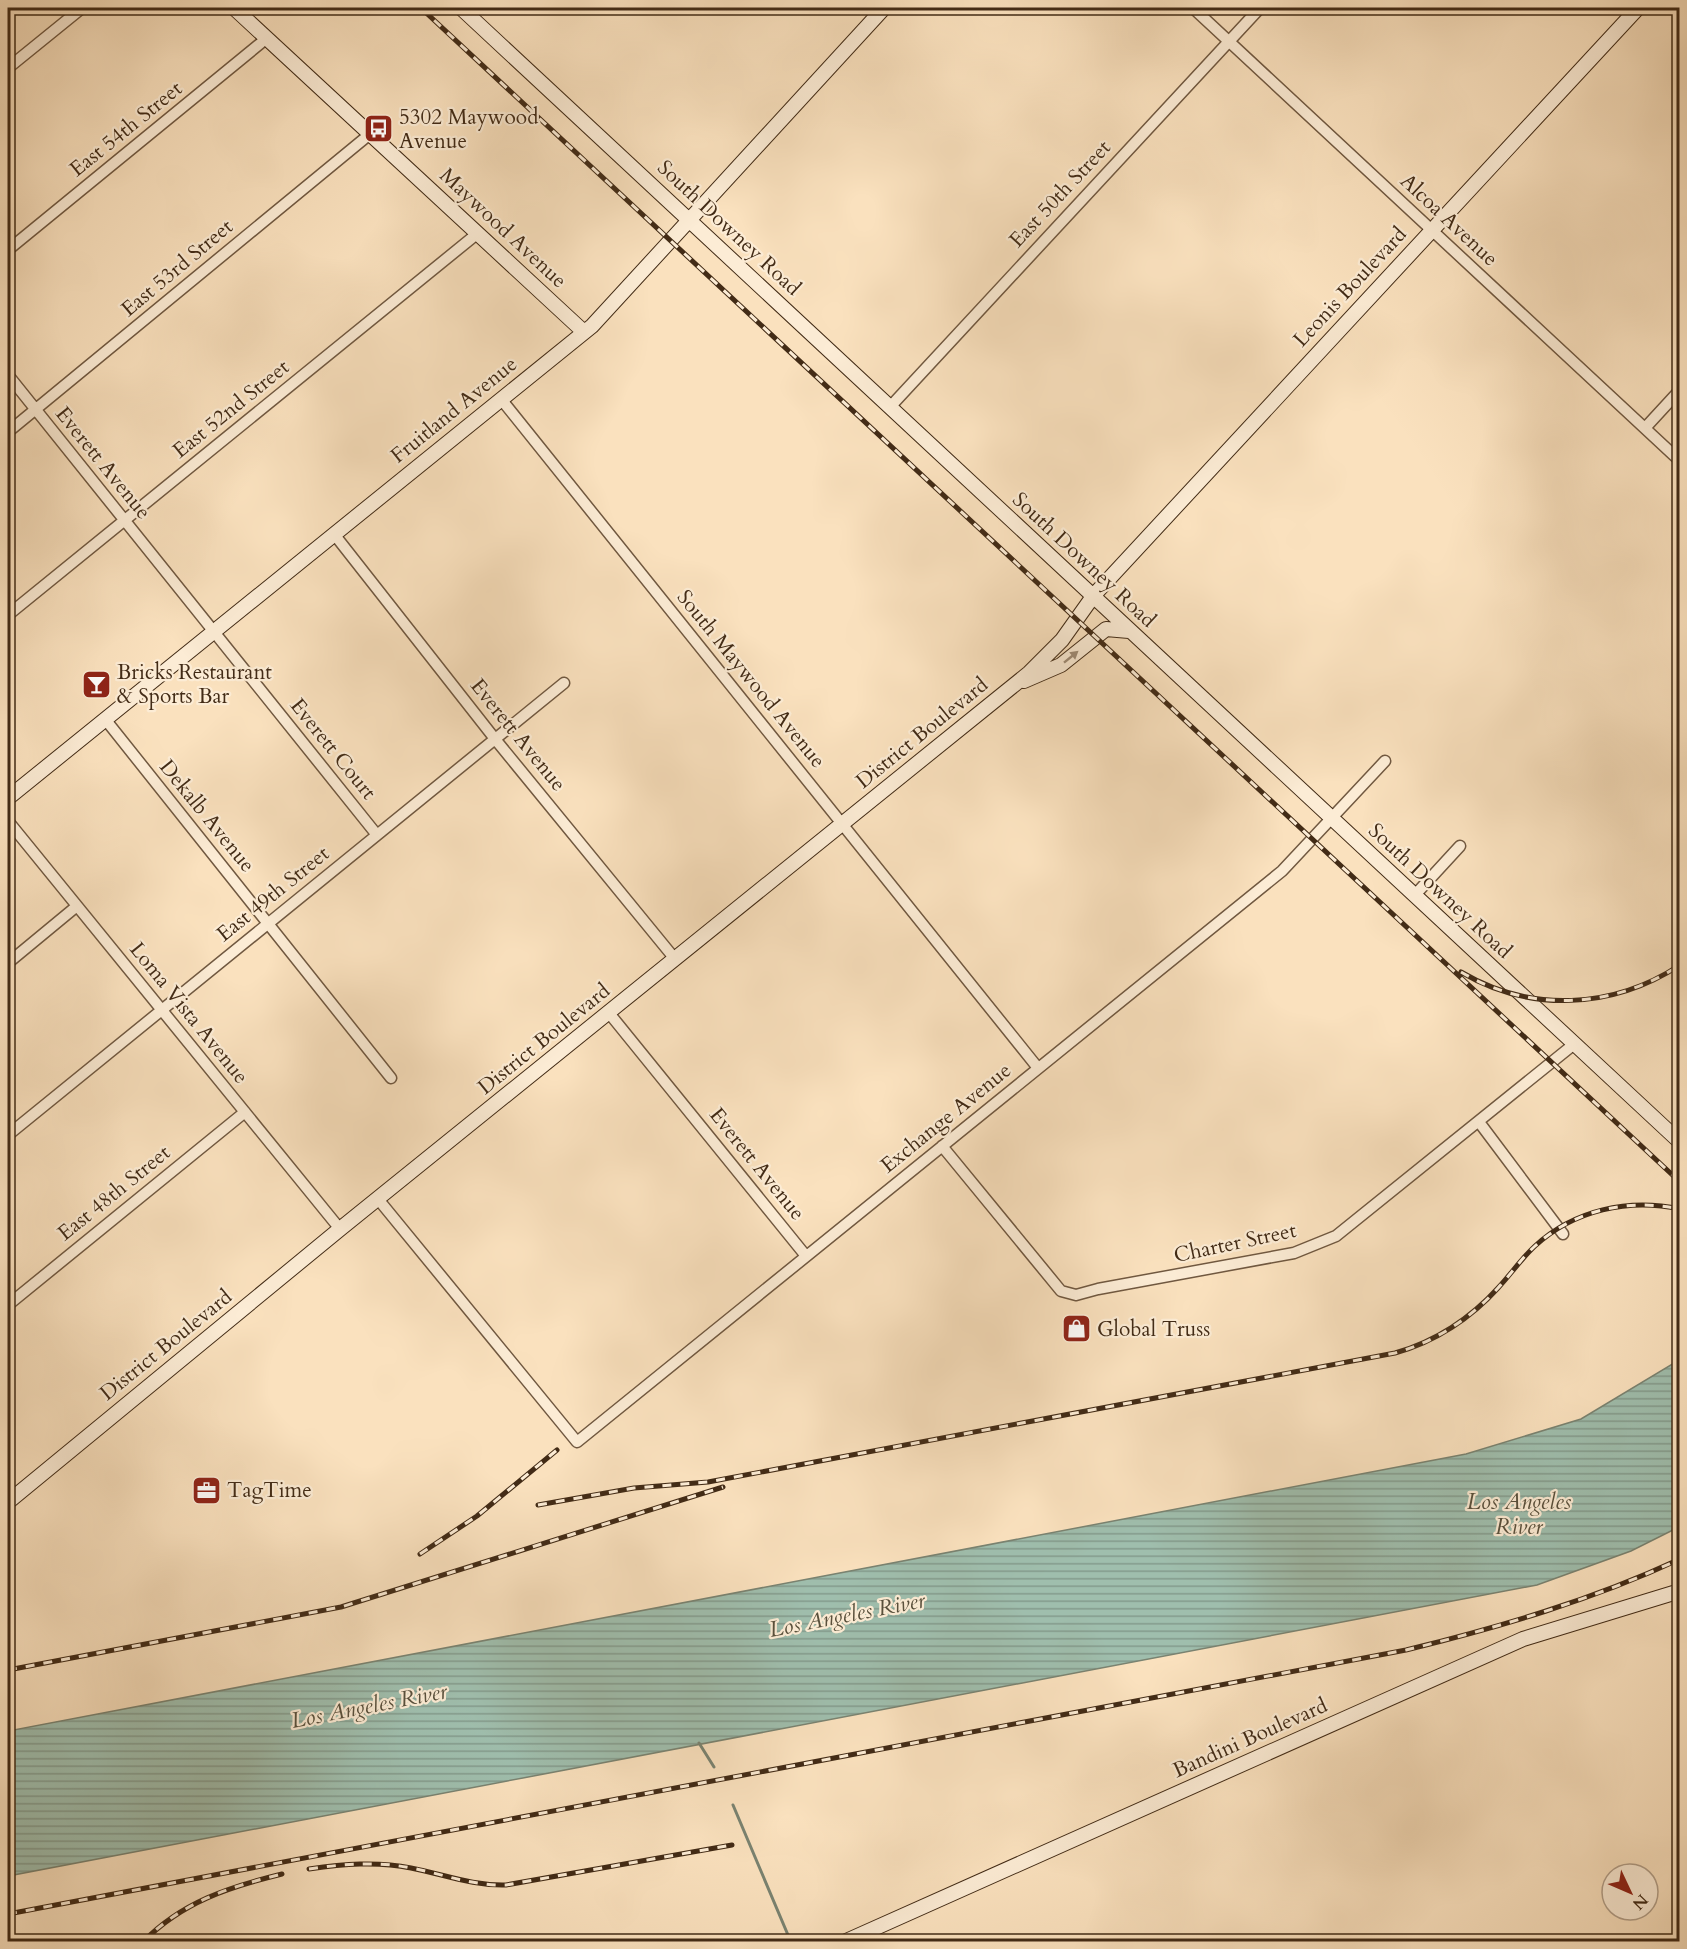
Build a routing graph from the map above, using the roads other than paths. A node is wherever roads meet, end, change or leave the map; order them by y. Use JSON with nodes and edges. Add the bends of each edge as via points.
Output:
{"nodes":[{"id":1,"x":81,"y":8,"type":"edge"},
{"id":2,"x":234,"y":8,"type":"edge"},
{"id":3,"x":461,"y":8,"type":"edge"},
{"id":4,"x":884,"y":8,"type":"edge"},
{"id":5,"x":1193,"y":8,"type":"edge"},
{"id":6,"x":1260,"y":8,"type":"edge"},
{"id":7,"x":1638,"y":8,"type":"edge"},
{"id":8,"x":267,"y":38,"type":"junction"},
{"id":9,"x":1229,"y":41,"type":"junction"},
{"id":10,"x":8,"y":68,"type":"edge"},
{"id":11,"x":370,"y":134,"type":"junction"},
{"id":12,"x":689,"y":220,"type":"junction"},
{"id":13,"x":1432,"y":231,"type":"junction"},
{"id":14,"x":478,"y":233,"type":"junction"},
{"id":15,"x":8,"y":250,"type":"edge"},
{"id":16,"x":584,"y":332,"type":"junction"},
{"id":17,"x":8,"y":375,"type":"edge"},
{"id":18,"x":1680,"y":390,"type":"edge"},
{"id":19,"x":501,"y":399,"type":"junction"},
{"id":20,"x":890,"y":407,"type":"junction"},
{"id":21,"x":36,"y":410,"type":"junction"},
{"id":22,"x":1644,"y":428,"type":"junction"},
{"id":23,"x":8,"y":432,"type":"edge"},
{"id":24,"x":1680,"y":461,"type":"edge"},
{"id":25,"x":124,"y":520,"type":"junction"},
{"id":26,"x":334,"y":534,"type":"junction"},
{"id":27,"x":1094,"y":596,"type":"junction"},
{"id":28,"x":8,"y":615,"type":"edge"},
{"id":29,"x":1130,"y":631,"type":"junction"},
{"id":30,"x":213,"y":632,"type":"junction"},
{"id":31,"x":1019,"y":682,"type":"junction"},
{"id":32,"x":564,"y":683,"type":"dead end"},
{"id":33,"x":105,"y":719,"type":"junction"},
{"id":34,"x":495,"y":739,"type":"junction"},
{"id":35,"x":1385,"y":761,"type":"dead end"},
{"id":36,"x":8,"y":798,"type":"edge"},
{"id":37,"x":1332,"y":818,"type":"junction"},
{"id":38,"x":8,"y":821,"type":"edge"},
{"id":39,"x":842,"y":824,"type":"junction"},
{"id":40,"x":377,"y":835,"type":"junction"},
{"id":41,"x":1460,"y":846,"type":"dead end"},
{"id":42,"x":1414,"y":896,"type":"junction"},
{"id":43,"x":77,"y":906,"type":"junction"},
{"id":44,"x":268,"y":924,"type":"junction"},
{"id":45,"x":675,"y":959,"type":"junction"},
{"id":46,"x":8,"y":963,"type":"edge"},
{"id":47,"x":162,"y":1010,"type":"junction"},
{"id":48,"x":609,"y":1013,"type":"junction"},
{"id":49,"x":1573,"y":1045,"type":"junction"},
{"id":50,"x":1038,"y":1068,"type":"junction"},
{"id":51,"x":391,"y":1078,"type":"dead end"},
{"id":52,"x":245,"y":1112,"type":"junction"},
{"id":53,"x":1479,"y":1122,"type":"junction"},
{"id":54,"x":8,"y":1136,"type":"edge"},
{"id":55,"x":1680,"y":1142,"type":"edge"},
{"id":56,"x":942,"y":1146,"type":"junction"},
{"id":57,"x":378,"y":1199,"type":"junction"},
{"id":58,"x":340,"y":1229,"type":"junction"},
{"id":59,"x":1563,"y":1234,"type":"dead end"},
{"id":60,"x":806,"y":1256,"type":"junction"},
{"id":61,"x":8,"y":1305,"type":"edge"},
{"id":62,"x":8,"y":1502,"type":"edge"},
{"id":63,"x":1680,"y":1591,"type":"edge"},
{"id":64,"x":844,"y":1941,"type":"edge"}],
"edges":[{"from":1,"to":10,"type":"street"},
{"from":2,"to":8,"type":"main road","name":"Maywood Avenue"},
{"from":3,"to":12,"type":"main road","name":"South Downey Road"},
{"from":4,"to":12,"type":"main road","name":"Fruitland Avenue"},
{"from":5,"to":9,"type":"street","name":"Alcoa Avenue"},
{"from":6,"to":9,"type":"street","name":"East 50th Street"},
{"from":7,"to":13,"type":"main road","name":"Leonis Boulevard"},
{"from":8,"to":11,"type":"main road","name":"Maywood Avenue"},
{"from":8,"to":15,"type":"street","name":"East 54th Street"},
{"from":9,"to":13,"type":"street","name":"Alcoa Avenue"},
{"from":9,"to":20,"type":"street","name":"East 50th Street"},
{"from":11,"to":14,"type":"main road","name":"Maywood Avenue"},
{"from":11,"to":21,"type":"street","name":"East 53rd Street"},
{"from":12,"to":16,"type":"main road","name":"Fruitland Avenue"},
{"from":12,"to":20,"type":"main road","name":"South Downey Road"},
{"from":13,"to":22,"type":"street","name":"Alcoa Avenue"},
{"from":13,"to":27,"type":"main road","name":"Leonis Boulevard"},
{"from":14,"to":16,"type":"main road","name":"Maywood Avenue"},
{"from":14,"to":25,"type":"street","name":"East 52nd Street"},
{"from":16,"to":19,"type":"main road","name":"Fruitland Avenue"},
{"from":17,"to":21,"type":"street","name":"Everett Avenue"},
{"from":18,"to":22,"type":"street"},
{"from":19,"to":26,"type":"main road","name":"Fruitland Avenue"},
{"from":19,"to":39,"type":"street","name":"South Maywood Avenue"},
{"from":20,"to":27,"type":"main road","name":"South Downey Road"},
{"from":21,"to":23,"type":"street","name":"East 53rd Street"},
{"from":21,"to":25,"type":"street","name":"Everett Avenue"},
{"from":22,"to":24,"type":"street","name":"Alcoa Avenue"},
{"from":25,"to":28,"type":"street","name":"East 52nd Street"},
{"from":25,"to":30,"type":"street","name":"Everett Avenue"},
{"from":26,"to":30,"type":"main road","name":"Fruitland Avenue"},
{"from":26,"to":34,"type":"street","name":"Everett Avenue"},
{"from":27,"to":29,"type":"main road","name":"South Downey Road"},
{"from":27,"to":31,"type":"main road","name":"District Boulevard","via":[[1062,640]]},
{"from":31,"to":29,"type":"main road","one_way":true,"via":[[1061,665],[1106,629]]},
{"from":29,"to":37,"type":"main road","name":"South Downey Road"},
{"from":30,"to":33,"type":"main road","name":"Fruitland Avenue"},
{"from":30,"to":40,"type":"street","name":"Everett Court"},
{"from":31,"to":39,"type":"main road","name":"District Boulevard"},
{"from":32,"to":34,"type":"street","name":"East 49th Street"},
{"from":33,"to":36,"type":"main road","name":"Fruitland Avenue"},
{"from":33,"to":44,"type":"street","name":"Dekalb Avenue"},
{"from":34,"to":40,"type":"street","name":"East 49th Street"},
{"from":34,"to":45,"type":"street","name":"Everett Avenue"},
{"from":35,"to":37,"type":"street","name":"Exchange Avenue"},
{"from":37,"to":42,"type":"main road","name":"South Downey Road"},
{"from":37,"to":50,"type":"street","name":"Exchange Avenue","via":[[1282,871]]},
{"from":38,"to":43,"type":"street","name":"Loma Vista Avenue"},
{"from":39,"to":45,"type":"main road","name":"District Boulevard"},
{"from":39,"to":50,"type":"street","name":"South Maywood Avenue"},
{"from":40,"to":44,"type":"street","name":"East 49th Street"},
{"from":41,"to":42,"type":"street"},
{"from":42,"to":49,"type":"main road","name":"South Downey Road"},
{"from":43,"to":46,"type":"street"},
{"from":43,"to":47,"type":"street","name":"Loma Vista Avenue"},
{"from":44,"to":47,"type":"street","name":"East 49th Street"},
{"from":44,"to":51,"type":"street","name":"Dekalb Avenue"},
{"from":45,"to":48,"type":"main road","name":"District Boulevard"},
{"from":47,"to":52,"type":"street","name":"Loma Vista Avenue"},
{"from":47,"to":54,"type":"street","name":"East 49th Street"},
{"from":48,"to":57,"type":"main road","name":"District Boulevard"},
{"from":48,"to":60,"type":"street","name":"Everett Avenue"},
{"from":49,"to":53,"type":"street","name":"Charter Street"},
{"from":49,"to":55,"type":"main road","name":"South Downey Road"},
{"from":50,"to":56,"type":"street","name":"Exchange Avenue"},
{"from":52,"to":58,"type":"street","name":"Loma Vista Avenue"},
{"from":52,"to":61,"type":"street","name":"East 48th Street"},
{"from":53,"to":56,"type":"street","name":"Charter Street","via":[[1336,1236],[1294,1254],[1076,1295],[1061,1291]]},
{"from":53,"to":59,"type":"street"},
{"from":56,"to":60,"type":"street","name":"Exchange Avenue"},
{"from":57,"to":58,"type":"main road","name":"District Boulevard"},
{"from":57,"to":60,"type":"street","name":"Exchange Avenue","via":[[577,1442]]},
{"from":58,"to":62,"type":"main road","name":"District Boulevard"},
{"from":63,"to":64,"type":"main road","name":"Bandini Boulevard","via":[[1523,1639]]}]}
